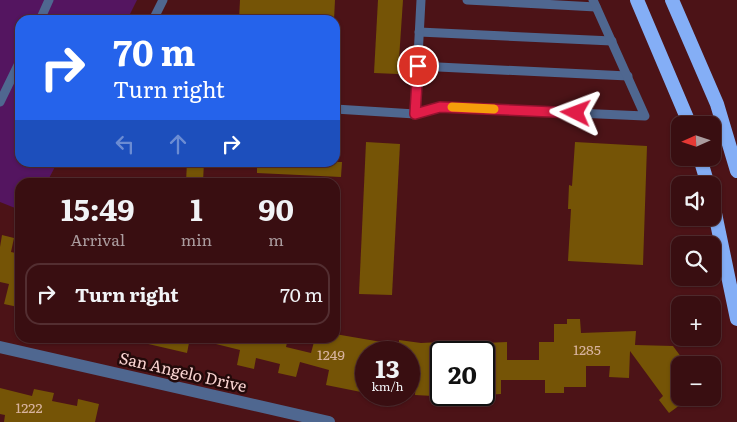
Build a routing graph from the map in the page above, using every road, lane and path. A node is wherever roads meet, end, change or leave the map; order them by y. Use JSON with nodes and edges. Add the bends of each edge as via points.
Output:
{"nodes":[{"id":1,"x":49,"y":0,"type":"edge"},
{"id":2,"x":163,"y":0,"type":"edge"},
{"id":3,"x":421,"y":0,"type":"edge"},
{"id":4,"x":467,"y":0,"type":"edge"},
{"id":5,"x":637,"y":0,"type":"edge"},
{"id":6,"x":672,"y":0,"type":"edge"},
{"id":7,"x":595,"y":3,"type":"edge"},
{"id":8,"x":42,"y":15,"type":"edge"},
{"id":9,"x":156,"y":15,"type":"edge"},
{"id":10,"x":419,"y":32,"type":"junction"},
{"id":11,"x":612,"y":41,"type":"junction"},
{"id":12,"x":418,"y":66,"type":"junction"},
{"id":13,"x":15,"y":71,"type":"edge"},
{"id":14,"x":628,"y":76,"type":"junction"},
{"id":15,"x":0,"y":102,"type":"edge"},
{"id":16,"x":340,"y":109,"type":"edge"},
{"id":17,"x":415,"y":114,"type":"junction"},
{"id":18,"x":686,"y":116,"type":"edge"},
{"id":19,"x":737,"y":171,"type":"edge"},
{"id":20,"x":718,"y":226,"type":"edge"},
{"id":21,"x":737,"y":319,"type":"edge"},
{"id":22,"x":0,"y":347,"type":"edge"},
{"id":23,"x":329,"y":422,"type":"edge"}],
"edges":[{"from":1,"to":8,"type":"lane"},
{"from":2,"to":9,"type":"lane"},
{"from":3,"to":10,"type":"lane"},
{"from":4,"to":7,"type":"lane"},
{"from":5,"to":18,"type":"highway"},
{"from":6,"to":19,"type":"highway","via":[[717,104]]},
{"from":7,"to":11,"type":"lane"},
{"from":10,"to":11,"type":"lane"},
{"from":10,"to":12,"type":"lane"},
{"from":11,"to":14,"type":"lane"},
{"from":12,"to":14,"type":"lane"},
{"from":12,"to":17,"type":"lane"},
{"from":13,"to":15,"type":"lane"},
{"from":14,"to":17,"type":"lane","via":[[645,116],[440,107]]},
{"from":16,"to":17,"type":"lane"},
{"from":20,"to":21,"type":"highway"},
{"from":22,"to":23,"type":"street","name":"San Angelo Drive"}]}
